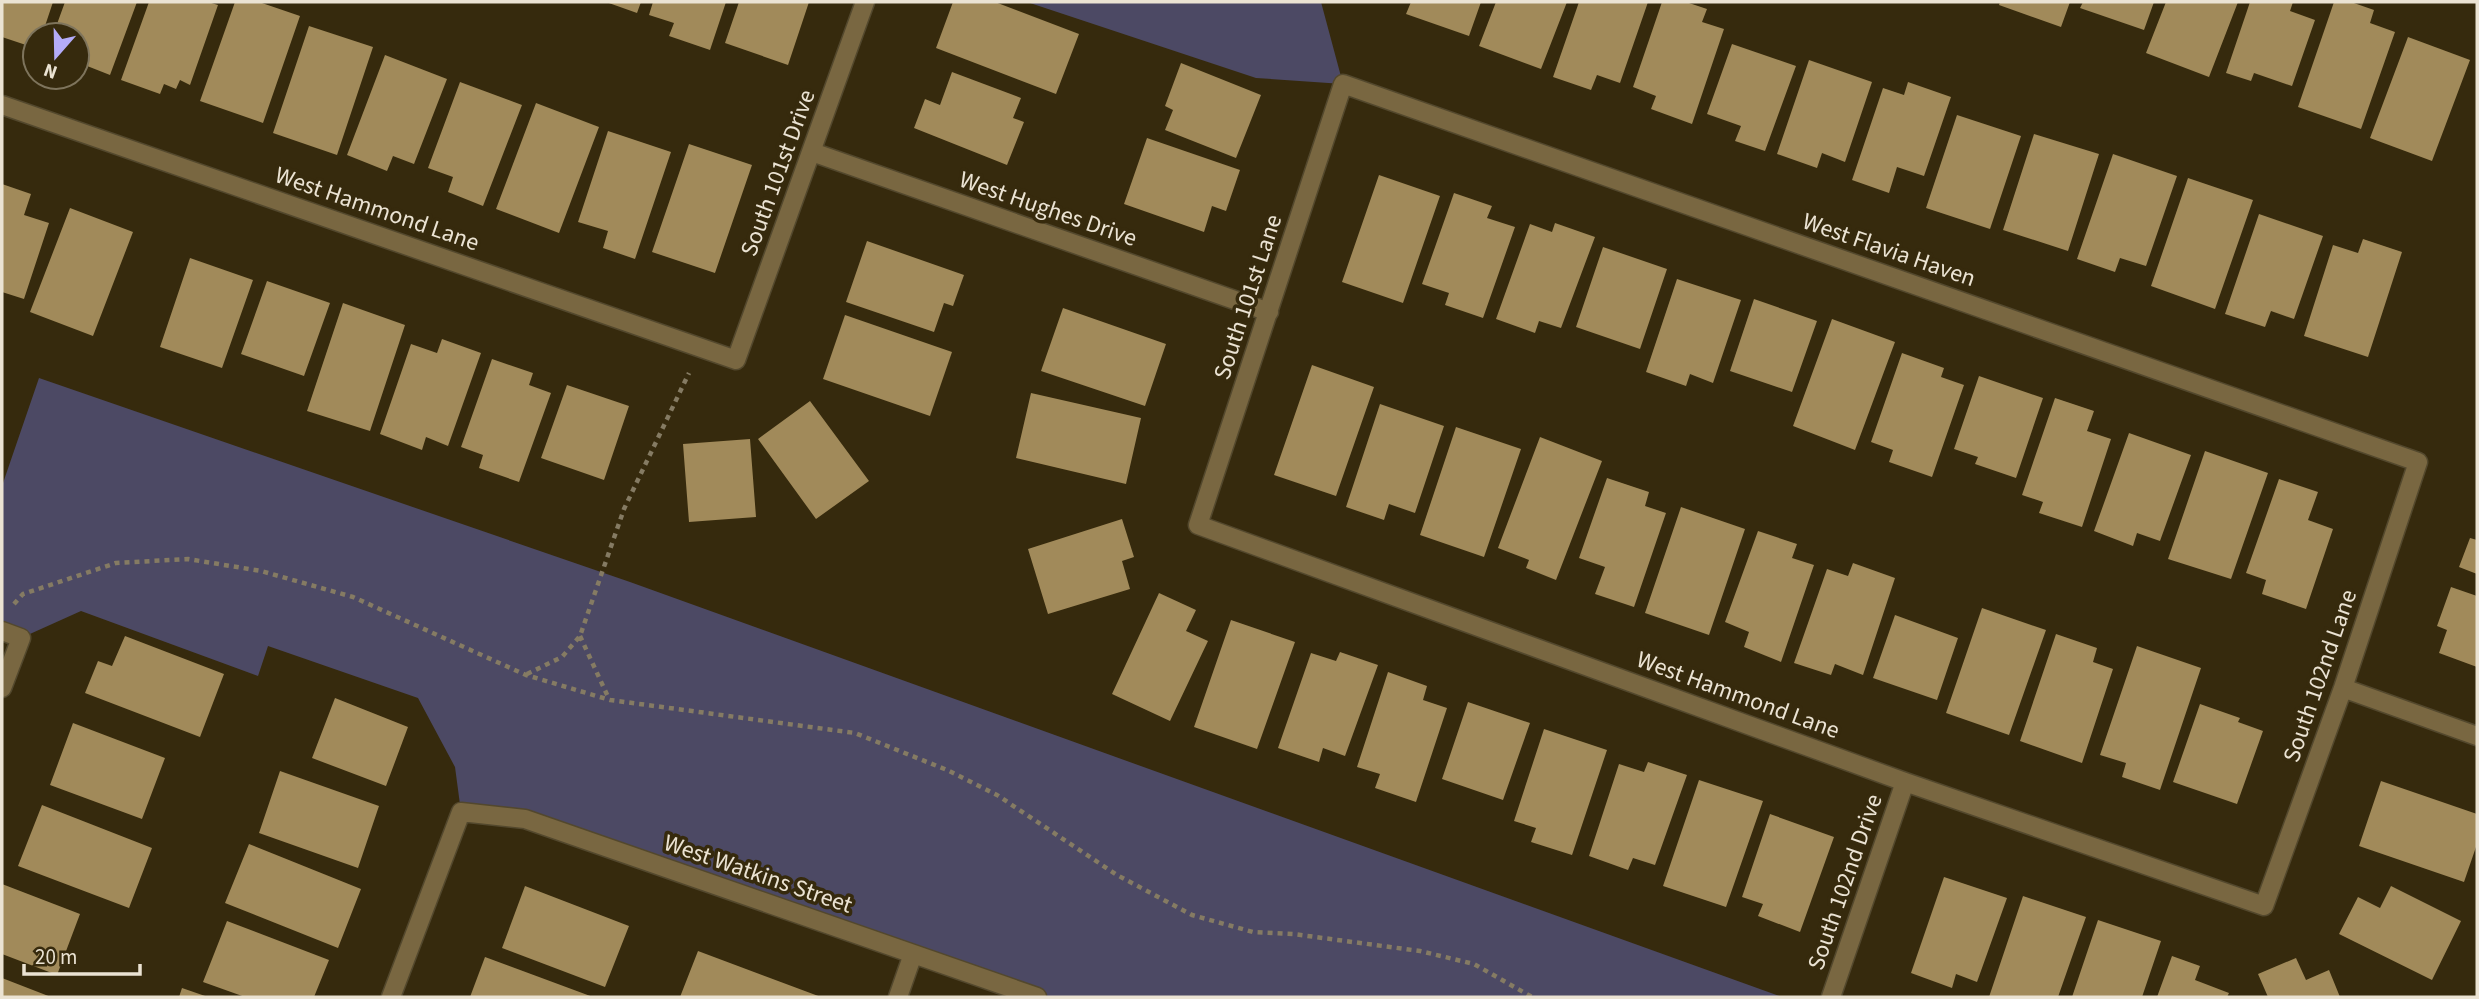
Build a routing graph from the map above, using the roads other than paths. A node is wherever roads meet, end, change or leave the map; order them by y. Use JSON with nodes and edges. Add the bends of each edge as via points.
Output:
{"nodes":[{"id":1,"x":865,"y":2,"type":"edge"},
{"id":2,"x":1343,"y":83,"type":"joint"},
{"id":3,"x":2,"y":104,"type":"edge"},
{"id":4,"x":811,"y":152,"type":"junction"},
{"id":5,"x":1269,"y":312,"type":"junction"},
{"id":6,"x":736,"y":360,"type":"joint"},
{"id":7,"x":2418,"y":462,"type":"joint"},
{"id":8,"x":1198,"y":525,"type":"joint"},
{"id":9,"x":2,"y":631,"type":"edge"},
{"id":10,"x":2,"y":688,"type":"edge"},
{"id":11,"x":2343,"y":688,"type":"junction"},
{"id":12,"x":2477,"y":736,"type":"edge"},
{"id":13,"x":1905,"y":782,"type":"junction"},
{"id":14,"x":2264,"y":906,"type":"joint"},
{"id":15,"x":913,"y":954,"type":"junction"},
{"id":16,"x":391,"y":997,"type":"edge"},
{"id":17,"x":898,"y":997,"type":"edge"},
{"id":18,"x":1037,"y":997,"type":"edge"},
{"id":19,"x":1831,"y":997,"type":"edge"}],
"edges":[{"from":1,"to":4,"type":"street","name":"South 101st Drive"},
{"from":2,"to":5,"type":"street","name":"South 101st Lane"},
{"from":2,"to":7,"type":"street","name":"West Flavia Haven"},
{"from":3,"to":6,"type":"street","name":"West Hammond Lane"},
{"from":4,"to":5,"type":"street","name":"West Hughes Drive"},
{"from":4,"to":6,"type":"street","name":"South 101st Drive"},
{"from":5,"to":8,"type":"street","name":"South 101st Lane"},
{"from":7,"to":11,"type":"street","name":"South 102nd Lane"},
{"from":8,"to":13,"type":"street","name":"West Hammond Lane"},
{"from":9,"to":10,"type":"street","via":[[21,638]]},
{"from":11,"to":12,"type":"street"},
{"from":11,"to":14,"type":"street","name":"South 102nd Lane"},
{"from":13,"to":14,"type":"street","name":"West Hammond Lane"},
{"from":13,"to":19,"type":"street","name":"South 102nd Drive"},
{"from":15,"to":16,"type":"street","name":"West Watkins Street","via":[[524,819],[461,813]]},
{"from":15,"to":17,"type":"street"},
{"from":15,"to":18,"type":"street","name":"West Watkins Street"}]}
